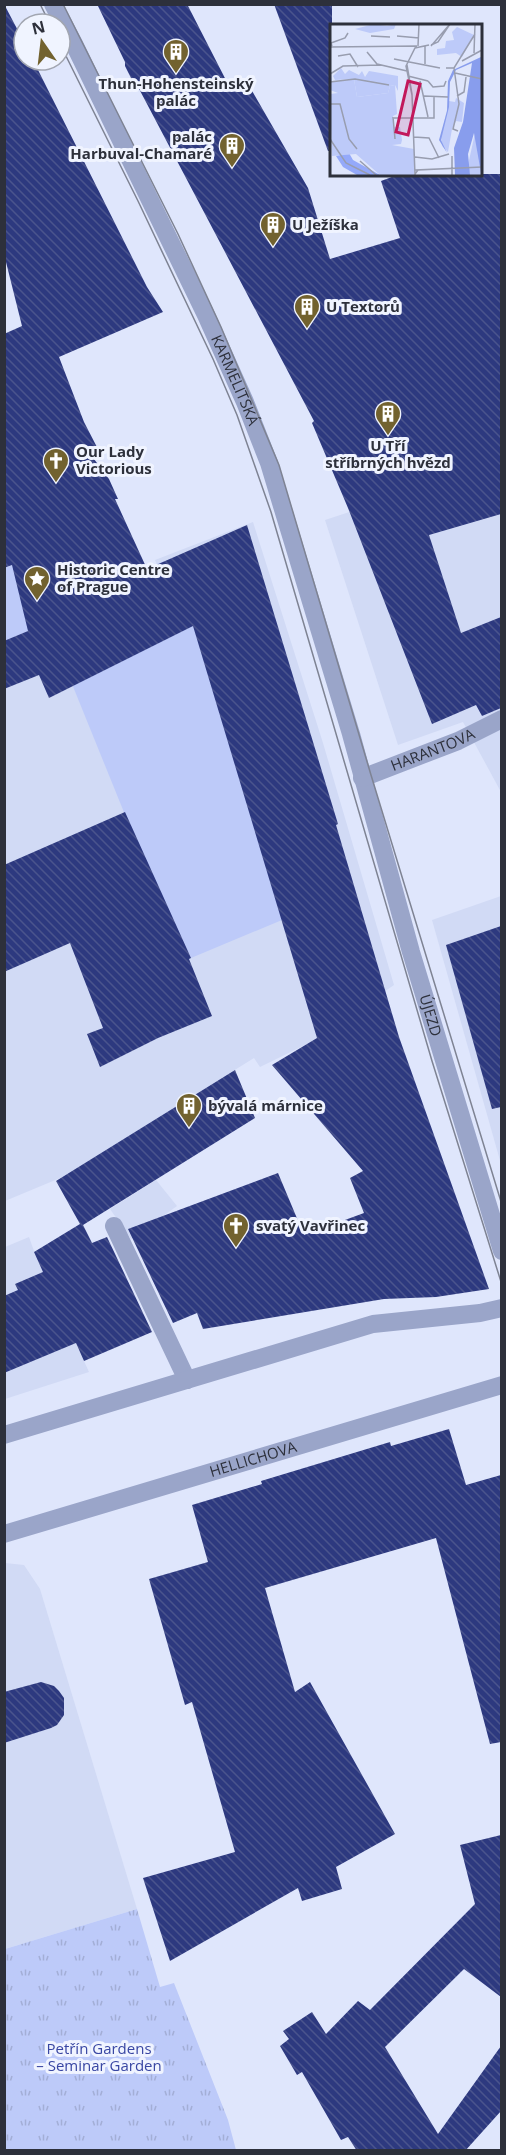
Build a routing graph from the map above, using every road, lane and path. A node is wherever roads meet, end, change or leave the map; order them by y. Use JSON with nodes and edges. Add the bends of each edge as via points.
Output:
{"nodes":[{"id":1,"x":53,"y":4,"type":"edge"},
{"id":2,"x":501,"y":719,"type":"edge"},
{"id":3,"x":362,"y":778,"type":"junction"},
{"id":4,"x":114,"y":1226,"type":"dead end"},
{"id":5,"x":501,"y":1251,"type":"edge"},
{"id":6,"x":501,"y":1308,"type":"edge"},
{"id":7,"x":188,"y":1380,"type":"junction"},
{"id":8,"x":501,"y":1385,"type":"edge"},
{"id":9,"x":4,"y":1435,"type":"edge"},
{"id":10,"x":4,"y":1534,"type":"edge"}],
"edges":[{"from":1,"to":3,"type":"street","name":"KARMELITSKÁ","via":[[245,402],[281,502]]},
{"from":2,"to":3,"type":"street","name":"HARANTOVA","via":[[458,741]]},
{"from":3,"to":5,"type":"street","name":"ÚJEZD"},
{"from":4,"to":7,"type":"street"},
{"from":6,"to":7,"type":"street","via":[[373,1324]]},
{"from":7,"to":9,"type":"street"},
{"from":8,"to":10,"type":"street","name":"HELLICHOVA"}]}
